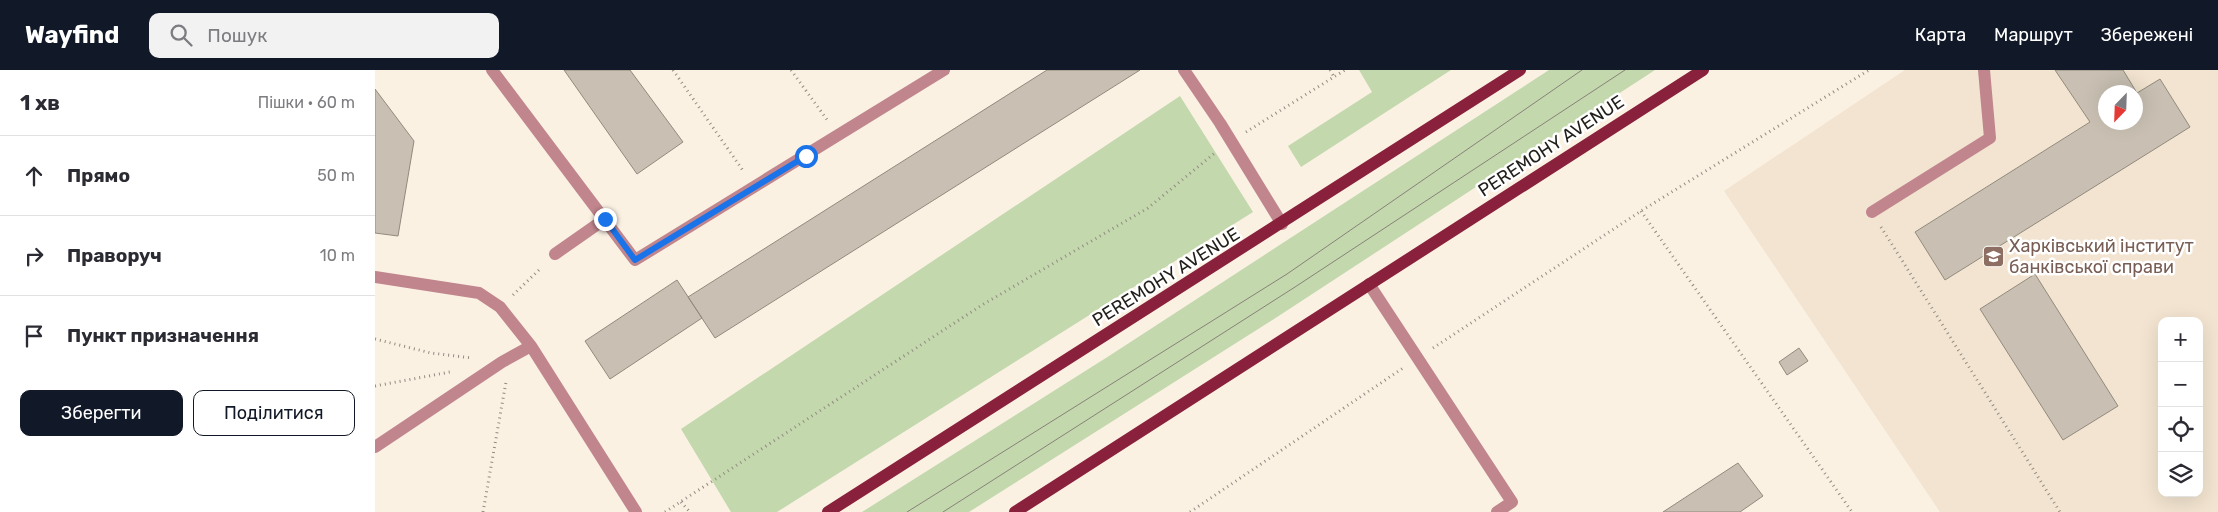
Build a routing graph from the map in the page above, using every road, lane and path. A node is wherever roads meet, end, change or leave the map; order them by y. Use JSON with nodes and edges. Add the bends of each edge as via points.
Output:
{"nodes":[{"id":1,"x":492,"y":70,"type":"edge"},
{"id":2,"x":673,"y":70,"type":"edge"},
{"id":3,"x":791,"y":70,"type":"edge"},
{"id":4,"x":944,"y":70,"type":"edge"},
{"id":5,"x":1185,"y":70,"type":"edge"},
{"id":6,"x":1330,"y":70,"type":"edge"},
{"id":7,"x":1345,"y":70,"type":"edge"},
{"id":8,"x":1520,"y":70,"type":"edge"},
{"id":9,"x":1703,"y":70,"type":"edge"},
{"id":10,"x":1869,"y":70,"type":"edge"},
{"id":11,"x":1984,"y":70,"type":"edge"},
{"id":12,"x":1334,"y":77,"type":"junction"},
{"id":13,"x":839,"y":135,"type":"junction"},
{"id":14,"x":1231,"y":141,"type":"junction"},
{"id":15,"x":754,"y":187,"type":"junction"},
{"id":16,"x":1641,"y":211,"type":"junction"},
{"id":17,"x":1872,"y":212,"type":"joint"},
{"id":18,"x":605,"y":219,"type":"junction"},
{"id":19,"x":1282,"y":224,"type":"junction"},
{"id":20,"x":555,"y":254,"type":"joint"},
{"id":21,"x":375,"y":277,"type":"edge"},
{"id":22,"x":1369,"y":284,"type":"junction"},
{"id":23,"x":500,"y":307,"type":"junction"},
{"id":24,"x":375,"y":339,"type":"edge"},
{"id":25,"x":531,"y":346,"type":"junction"},
{"id":26,"x":1418,"y":358,"type":"junction"},
{"id":27,"x":502,"y":362,"type":"junction"},
{"id":28,"x":453,"y":371,"type":"dead end"},
{"id":29,"x":375,"y":386,"type":"edge"},
{"id":30,"x":375,"y":447,"type":"edge"},
{"id":31,"x":681,"y":502,"type":"junction"},
{"id":32,"x":1030,"y":508,"type":"edge"},
{"id":33,"x":483,"y":512,"type":"edge"},
{"id":34,"x":636,"y":512,"type":"edge"},
{"id":35,"x":665,"y":512,"type":"edge"},
{"id":36,"x":691,"y":512,"type":"edge"},
{"id":37,"x":829,"y":512,"type":"edge"},
{"id":38,"x":1015,"y":512,"type":"edge"},
{"id":39,"x":1190,"y":512,"type":"edge"},
{"id":40,"x":1497,"y":512,"type":"edge"},
{"id":41,"x":1852,"y":512,"type":"edge"},
{"id":42,"x":2061,"y":512,"type":"edge"}],
"edges":[{"from":1,"to":18,"type":"lane"},
{"from":2,"to":15,"type":"path"},
{"from":3,"to":13,"type":"path"},
{"from":4,"to":13,"type":"lane"},
{"from":5,"to":14,"type":"lane"},
{"from":6,"to":12,"type":"path"},
{"from":7,"to":12,"type":"path"},
{"from":8,"to":19,"type":"main road","name":"PEREMOHY AVENUE"},
{"from":9,"to":22,"type":"main road","name":"PEREMOHY AVENUE"},
{"from":10,"to":16,"type":"path"},
{"from":11,"to":17,"type":"lane","via":[[1990,138]]},
{"from":12,"to":14,"type":"path"},
{"from":13,"to":15,"type":"lane"},
{"from":14,"to":19,"type":"lane"},
{"from":14,"to":31,"type":"path","via":[[1147,208],[982,305]]},
{"from":15,"to":18,"type":"lane","via":[[635,260]]},
{"from":16,"to":26,"type":"path"},
{"from":16,"to":41,"type":"path"},
{"from":17,"to":42,"type":"path"},
{"from":18,"to":20,"type":"lane"},
{"from":19,"to":37,"type":"main road","name":"PEREMOHY AVENUE"},
{"from":20,"to":23,"type":"path"},
{"from":21,"to":23,"type":"lane","via":[[479,294]]},
{"from":22,"to":26,"type":"lane"},
{"from":22,"to":32,"type":"main road","name":"PEREMOHY AVENUE"},
{"from":23,"to":25,"type":"lane"},
{"from":24,"to":27,"type":"path","via":[[431,353]]},
{"from":25,"to":27,"type":"lane"},
{"from":25,"to":34,"type":"lane"},
{"from":26,"to":39,"type":"path"},
{"from":26,"to":40,"type":"lane","via":[[1512,502]]},
{"from":27,"to":30,"type":"lane"},
{"from":27,"to":33,"type":"path","via":[[506,385]]},
{"from":28,"to":29,"type":"path"},
{"from":31,"to":35,"type":"path"},
{"from":31,"to":36,"type":"path"},
{"from":32,"to":38,"type":"main road","name":"PEREMOHY AVENUE"}]}
